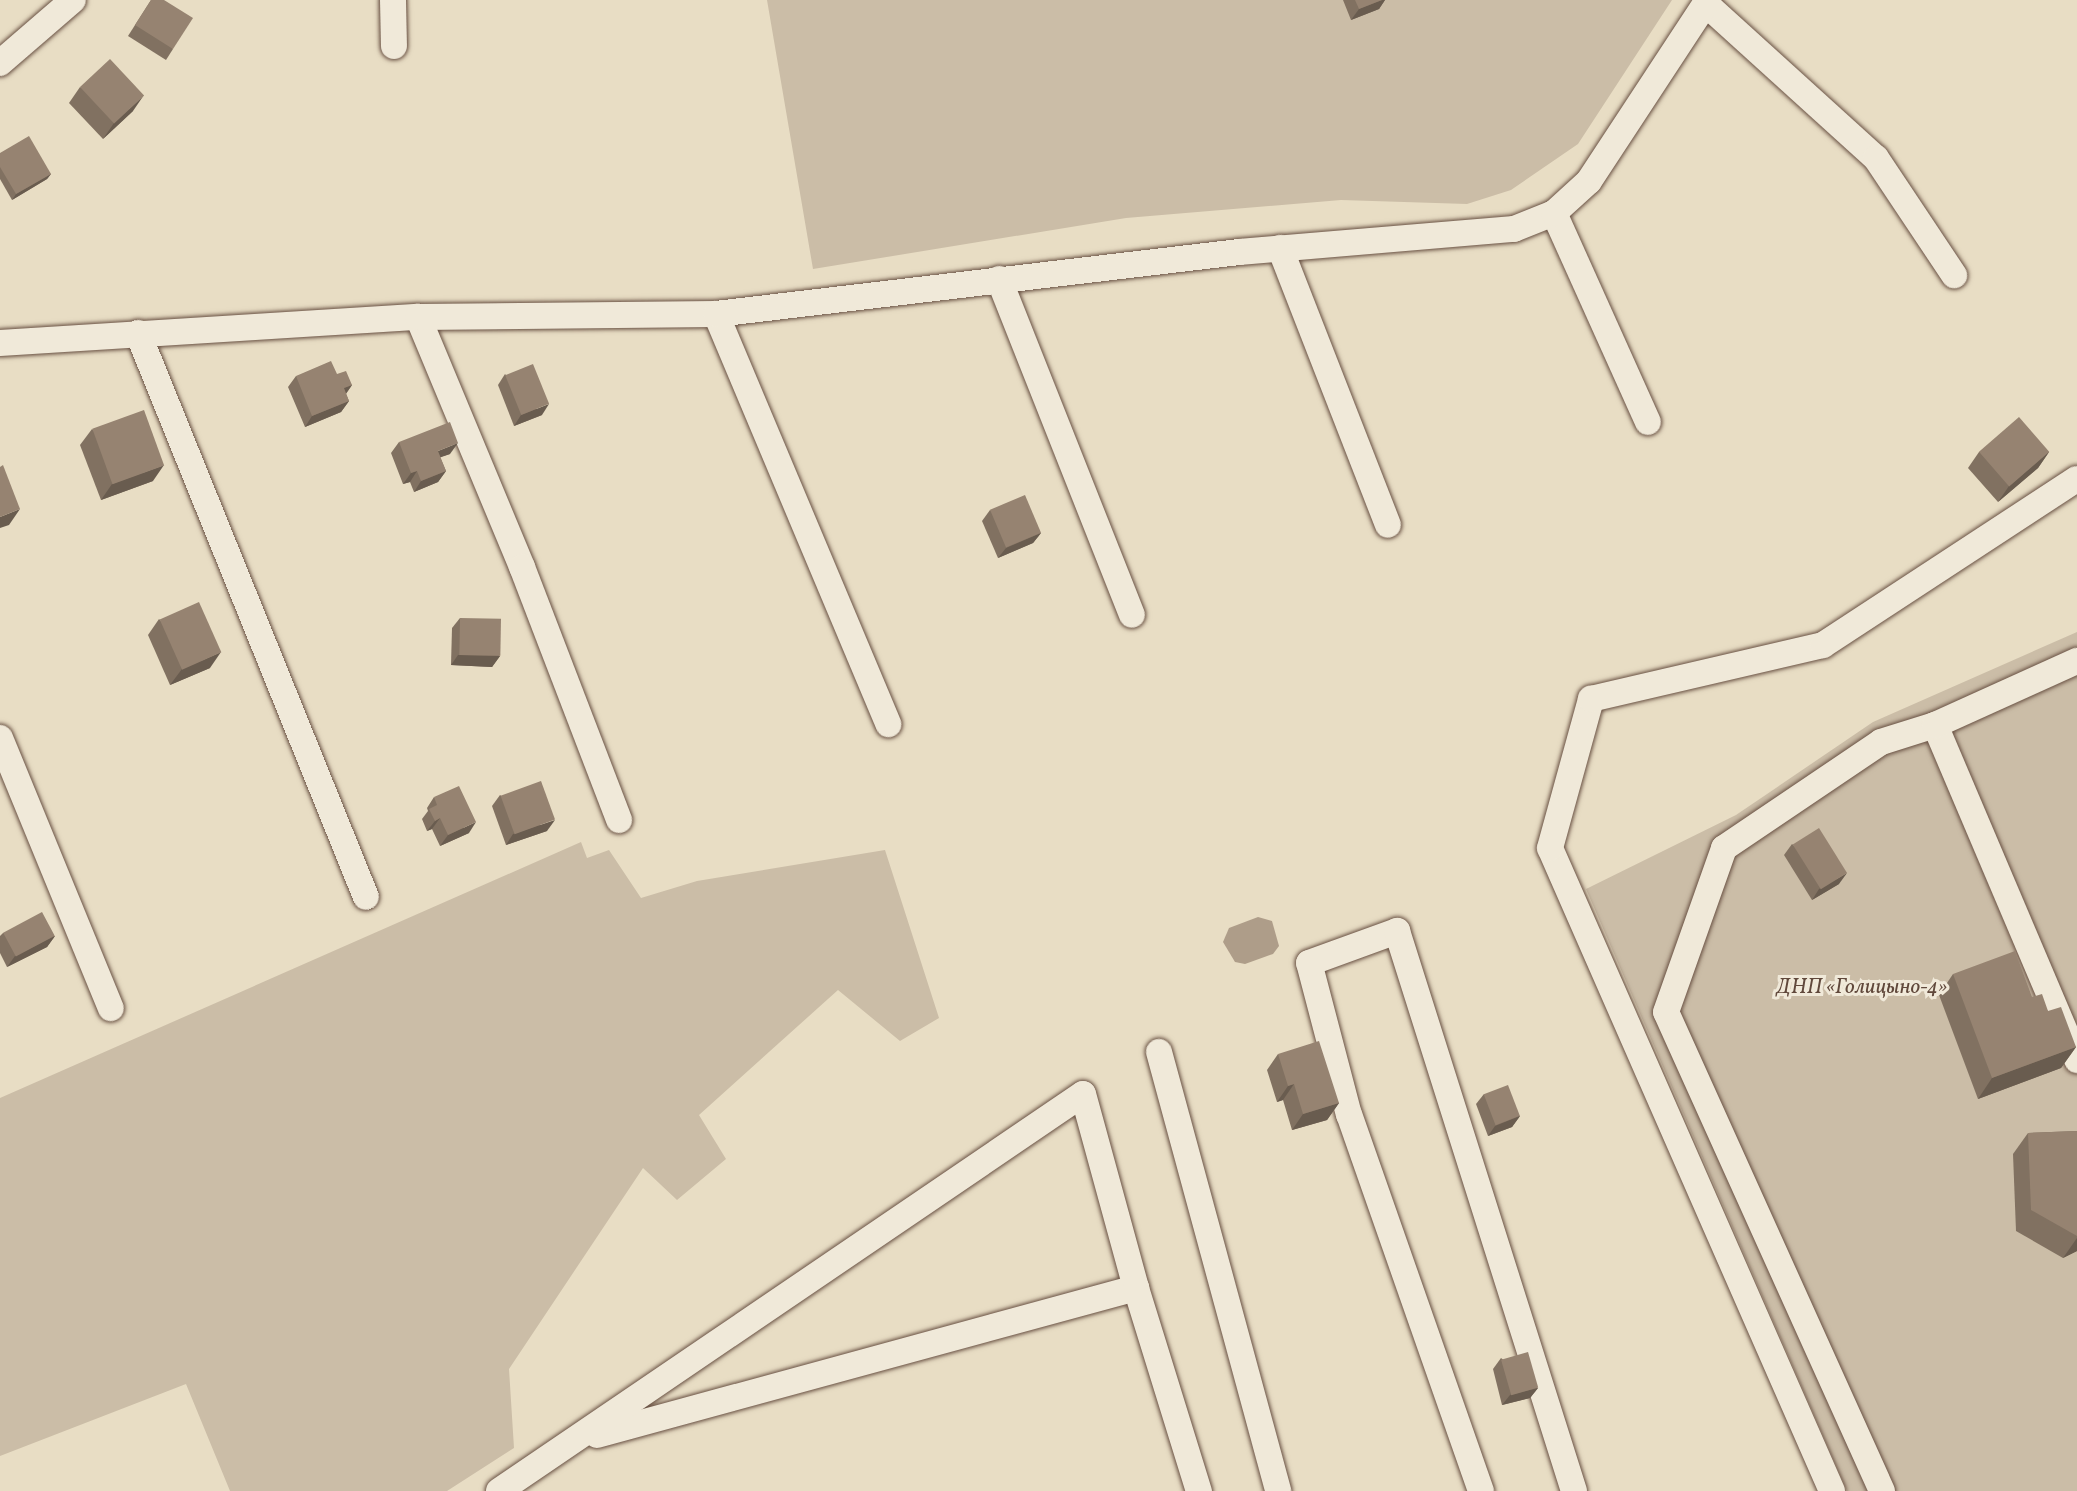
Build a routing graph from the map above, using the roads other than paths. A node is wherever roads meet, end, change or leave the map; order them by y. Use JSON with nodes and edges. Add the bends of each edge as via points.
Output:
{"nodes":[{"id":1,"x":73,"y":0,"type":"edge"},
{"id":2,"x":393,"y":0,"type":"edge"},
{"id":3,"x":1707,"y":2,"type":"edge"},
{"id":4,"x":394,"y":46,"type":"dead end"},
{"id":5,"x":0,"y":63,"type":"edge"},
{"id":6,"x":1554,"y":213,"type":"junction"},
{"id":7,"x":1280,"y":248,"type":"junction"},
{"id":8,"x":1954,"y":275,"type":"dead end"},
{"id":9,"x":999,"y":279,"type":"junction"},
{"id":10,"x":716,"y":314,"type":"junction"},
{"id":11,"x":418,"y":317,"type":"junction"},
{"id":12,"x":138,"y":333,"type":"junction"},
{"id":13,"x":0,"y":344,"type":"edge"},
{"id":14,"x":1648,"y":422,"type":"dead end"},
{"id":15,"x":2077,"y":479,"type":"edge"},
{"id":16,"x":1388,"y":525,"type":"dead end"},
{"id":17,"x":1132,"y":615,"type":"dead end"},
{"id":18,"x":2077,"y":661,"type":"edge"},
{"id":19,"x":888,"y":724,"type":"dead end"},
{"id":20,"x":1935,"y":725,"type":"junction"},
{"id":21,"x":0,"y":738,"type":"edge"},
{"id":22,"x":619,"y":820,"type":"dead end"},
{"id":23,"x":366,"y":897,"type":"dead end"},
{"id":24,"x":111,"y":1008,"type":"dead end"},
{"id":25,"x":1160,"y":1052,"type":"dead end"},
{"id":26,"x":2077,"y":1060,"type":"edge"},
{"id":27,"x":1136,"y":1288,"type":"junction"},
{"id":28,"x":578,"y":1441,"type":"junction"},
{"id":29,"x":1193,"y":1490,"type":"edge"},
{"id":30,"x":499,"y":1491,"type":"edge"},
{"id":31,"x":1278,"y":1491,"type":"edge"},
{"id":32,"x":1481,"y":1491,"type":"edge"},
{"id":33,"x":1573,"y":1491,"type":"edge"},
{"id":34,"x":1832,"y":1491,"type":"edge"},
{"id":35,"x":1882,"y":1491,"type":"edge"}],
"edges":[{"from":1,"to":5,"type":"street"},
{"from":2,"to":4,"type":"street"},
{"from":3,"to":6,"type":"street","via":[[1589,181]]},
{"from":3,"to":8,"type":"street","via":[[1876,158]]},
{"from":6,"to":7,"type":"street","via":[[1514,229]]},
{"from":6,"to":14,"type":"street"},
{"from":7,"to":9,"type":"street"},
{"from":7,"to":16,"type":"street"},
{"from":9,"to":10,"type":"street"},
{"from":9,"to":17,"type":"street"},
{"from":10,"to":11,"type":"street"},
{"from":10,"to":19,"type":"street"},
{"from":11,"to":12,"type":"street"},
{"from":11,"to":22,"type":"street","via":[[522,567]]},
{"from":12,"to":13,"type":"street"},
{"from":12,"to":23,"type":"street"},
{"from":15,"to":34,"type":"street","via":[[1823,645],[1591,698],[1550,848]]},
{"from":18,"to":20,"type":"street"},
{"from":20,"to":26,"type":"street"},
{"from":20,"to":35,"type":"street","via":[[1881,742],[1724,848],[1666,1012]]},
{"from":21,"to":24,"type":"street"},
{"from":25,"to":31,"type":"street"},
{"from":27,"to":28,"type":"street"},
{"from":27,"to":28,"type":"street","via":[[1083,1094]]},
{"from":27,"to":29,"type":"street"},
{"from":28,"to":30,"type":"street"},
{"from":32,"to":33,"type":"street","via":[[1349,1115],[1309,963],[1397,931]]}]}
